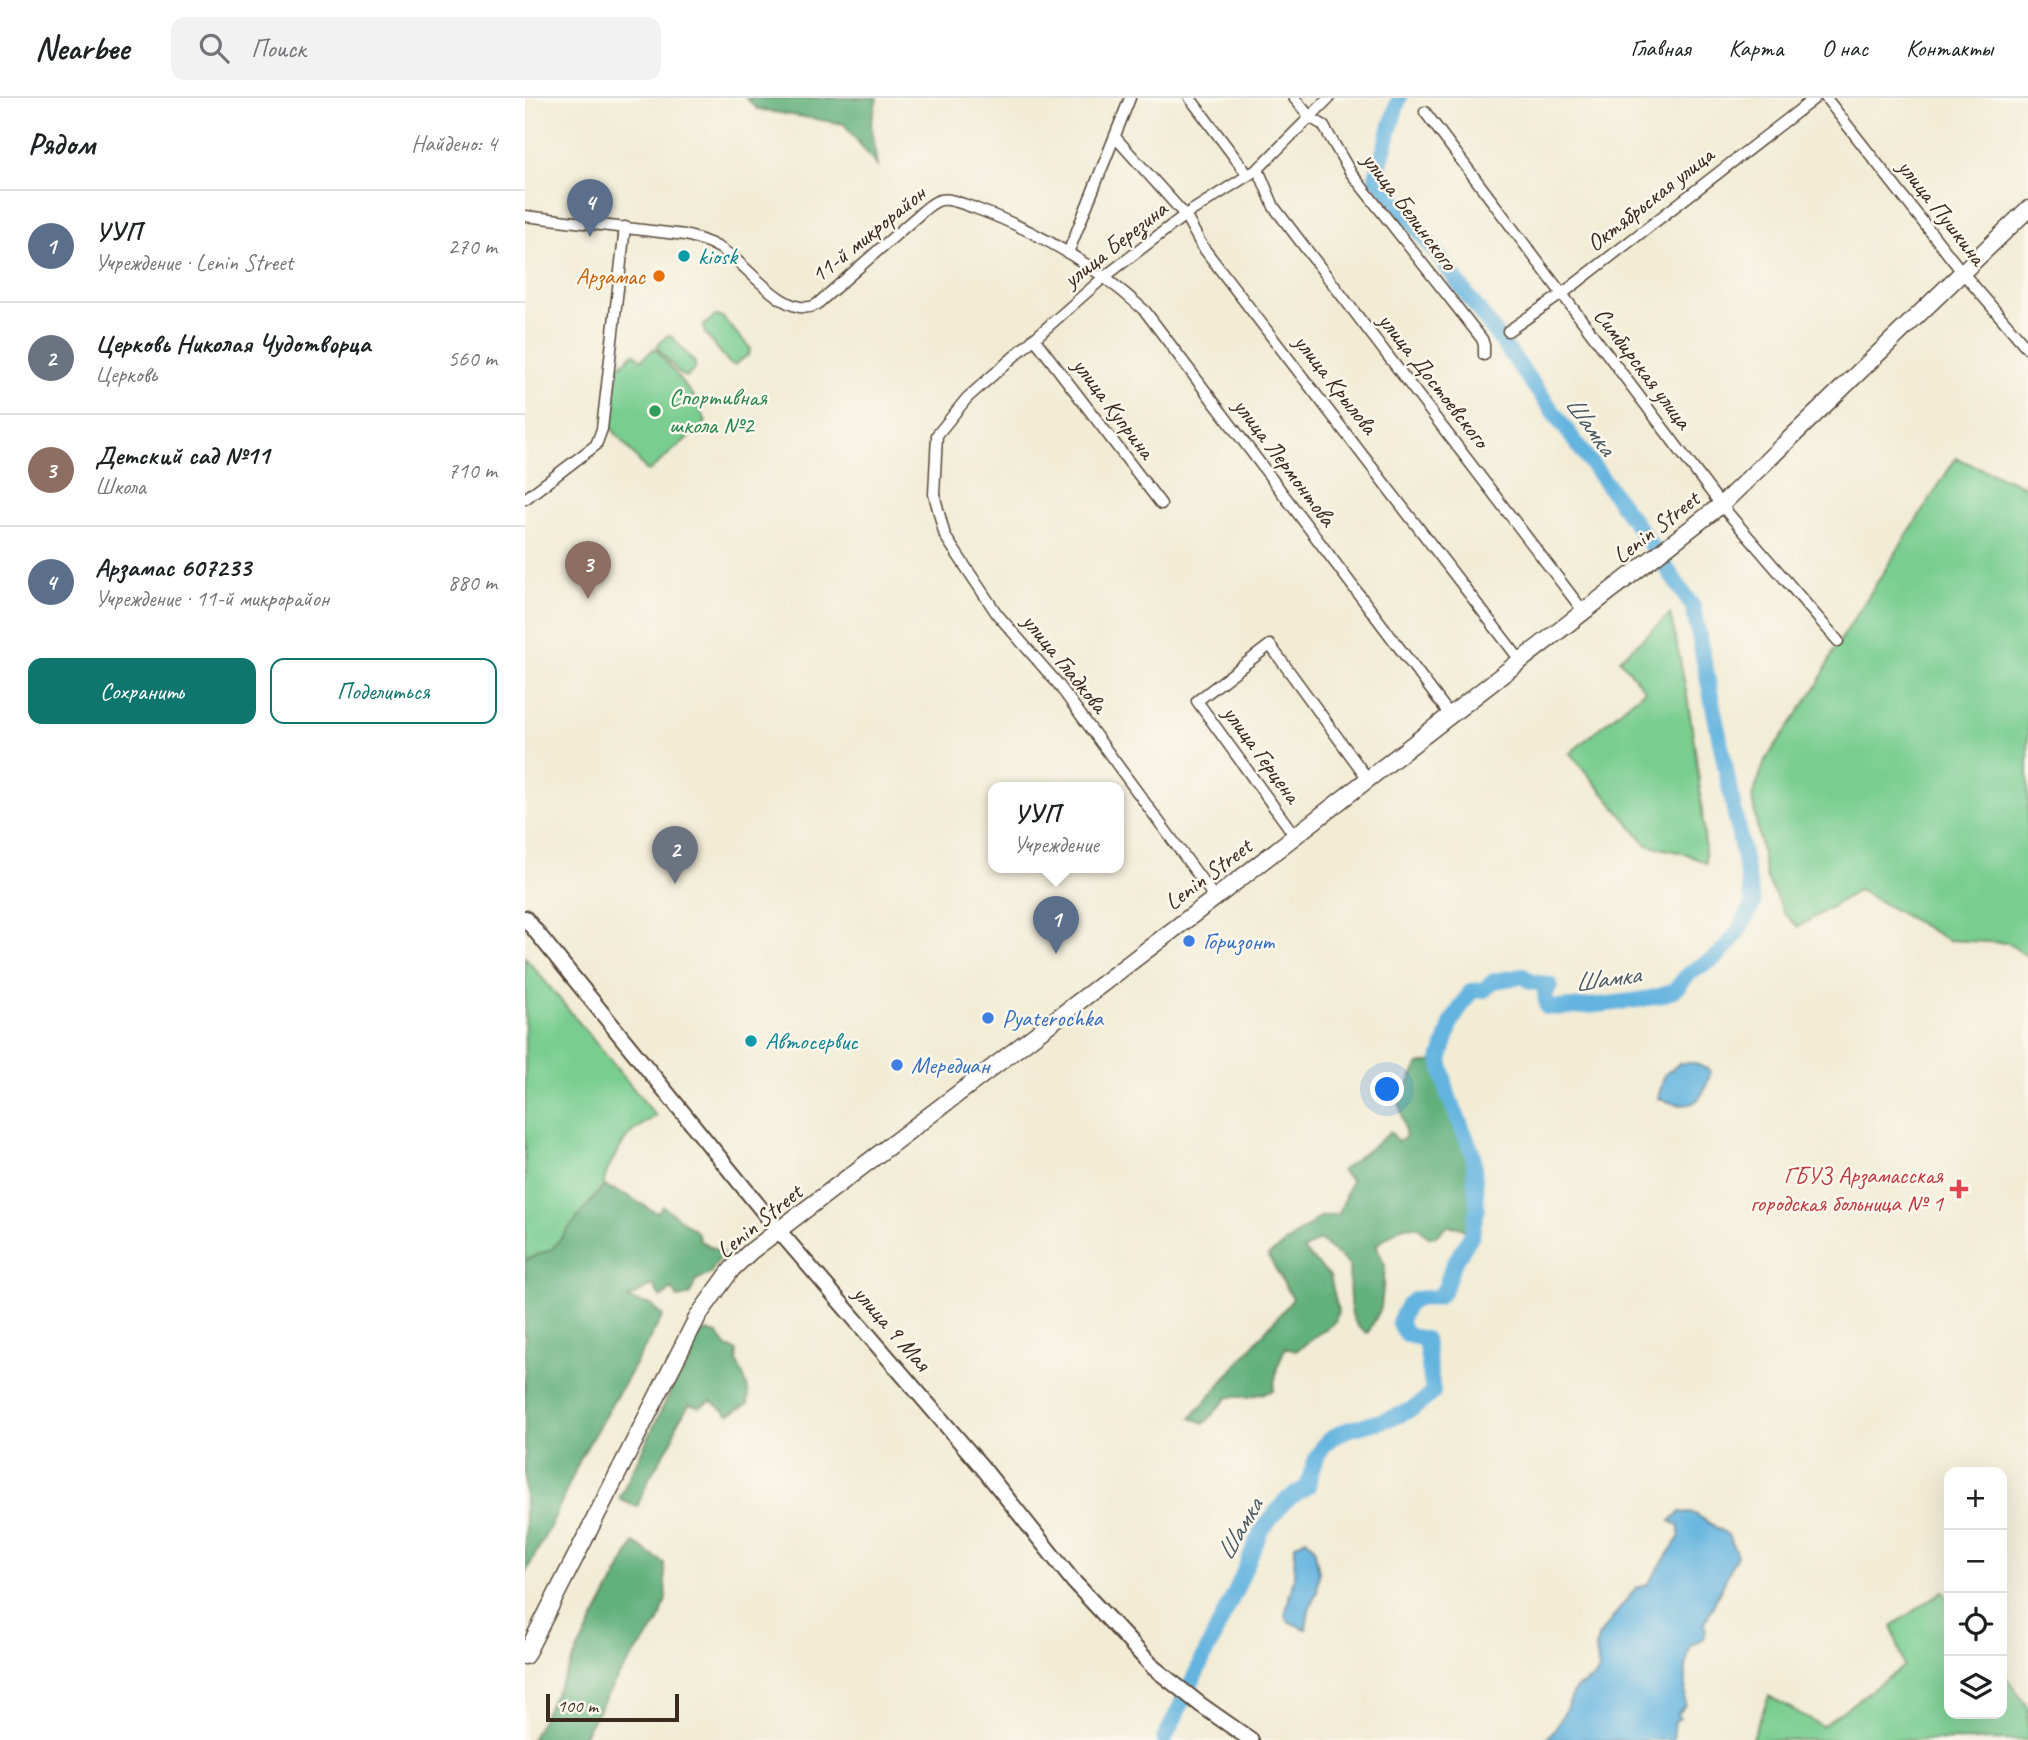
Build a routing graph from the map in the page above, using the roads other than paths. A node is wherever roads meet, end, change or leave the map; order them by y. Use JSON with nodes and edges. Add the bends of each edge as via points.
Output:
{"nodes":[{"id":1,"x":1130,"y":98,"type":"edge"},
{"id":2,"x":1190,"y":98,"type":"edge"},
{"id":3,"x":1293,"y":98,"type":"edge"},
{"id":4,"x":1329,"y":98,"type":"edge"},
{"id":5,"x":1815,"y":98,"type":"edge"},
{"id":6,"x":1826,"y":98,"type":"edge"},
{"id":7,"x":1425,"y":112,"type":"dead end"},
{"id":8,"x":1311,"y":118,"type":"junction"},
{"id":9,"x":1115,"y":136,"type":"junction"},
{"id":10,"x":1258,"y":169,"type":"junction"},
{"id":11,"x":1248,"y":175,"type":"junction"},
{"id":12,"x":2028,"y":209,"type":"edge"},
{"id":13,"x":1185,"y":215,"type":"junction"},
{"id":14,"x":525,"y":216,"type":"edge"},
{"id":15,"x":625,"y":227,"type":"junction"},
{"id":16,"x":1068,"y":253,"type":"junction"},
{"id":17,"x":1962,"y":272,"type":"junction"},
{"id":18,"x":1103,"y":278,"type":"junction"},
{"id":19,"x":1562,"y":295,"type":"junction"},
{"id":20,"x":1508,"y":331,"type":"dead end"},
{"id":21,"x":1034,"y":338,"type":"junction"},
{"id":22,"x":1485,"y":348,"type":"dead end"},
{"id":23,"x":2028,"y":349,"type":"edge"},
{"id":24,"x":937,"y":435,"type":"joint"},
{"id":25,"x":525,"y":499,"type":"edge"},
{"id":26,"x":1161,"y":504,"type":"dead end"},
{"id":27,"x":1721,"y":505,"type":"junction"},
{"id":28,"x":1584,"y":612,"type":"junction"},
{"id":29,"x":1838,"y":641,"type":"dead end"},
{"id":30,"x":1520,"y":660,"type":"junction"},
{"id":31,"x":1450,"y":715,"type":"junction"},
{"id":32,"x":1368,"y":779,"type":"junction"},
{"id":33,"x":1295,"y":836,"type":"junction"},
{"id":34,"x":1215,"y":898,"type":"junction"},
{"id":35,"x":525,"y":918,"type":"edge"},
{"id":36,"x":779,"y":1231,"type":"junction"},
{"id":37,"x":525,"y":1656,"type":"edge"},
{"id":38,"x":1251,"y":1740,"type":"edge"}],
"edges":[{"from":1,"to":9,"type":"street"},
{"from":2,"to":11,"type":"street"},
{"from":3,"to":8,"type":"street","name":"улица Белинского"},
{"from":4,"to":8,"type":"street","name":"улица Березина"},
{"from":5,"to":19,"type":"street","name":"Октябрьская улица"},
{"from":6,"to":17,"type":"street","name":"улица Пушкина"},
{"from":7,"to":19,"type":"street","name":"Симбирская улица"},
{"from":8,"to":10,"type":"street","name":"улица Березина"},
{"from":8,"to":22,"type":"street","name":"улица Белинского","via":[[1323,125],[1351,173]]},
{"from":9,"to":13,"type":"street","name":"улица Крылова"},
{"from":9,"to":16,"type":"street"},
{"from":10,"to":11,"type":"street","name":"улица Березина"},
{"from":10,"to":28,"type":"street","name":"улица Достоевского","via":[[1274,207]]},
{"from":11,"to":13,"type":"street","name":"улица Березина"},
{"from":12,"to":17,"type":"main road","name":"Lenin Street"},
{"from":13,"to":18,"type":"street","name":"улица Березина"},
{"from":13,"to":30,"type":"street","name":"улица Крылова","via":[[1202,246]]},
{"from":14,"to":15,"type":"street","name":"11-й микрорайон"},
{"from":15,"to":16,"type":"street","name":"11-й микрорайон","via":[[703,239],[800,309],[816,304],[943,199],[990,214]]},
{"from":15,"to":25,"type":"street","via":[[602,429],[596,445]]},
{"from":16,"to":18,"type":"street","name":"улица Лермонтова"},
{"from":17,"to":23,"type":"street","name":"улица Пушкина"},
{"from":17,"to":27,"type":"main road","name":"Lenin Street"},
{"from":18,"to":21,"type":"street","name":"улица Березина"},
{"from":18,"to":31,"type":"street","name":"улица Лермонтова","via":[[1145,311]]},
{"from":19,"to":20,"type":"street","name":"Октябрьская улица"},
{"from":19,"to":27,"type":"street","name":"Симбирская улица"},
{"from":21,"to":24,"type":"street","name":"улица Березина","via":[[967,398]]},
{"from":21,"to":26,"type":"street","name":"улица Куприна"},
{"from":24,"to":34,"type":"street","name":"улица Гладкова","via":[[934,494],[945,536],[997,614],[1058,684]]},
{"from":27,"to":28,"type":"main road","name":"Lenin Street"},
{"from":27,"to":29,"type":"street","name":"Симбирская улица"},
{"from":28,"to":30,"type":"main road","name":"Lenin Street"},
{"from":30,"to":31,"type":"main road","name":"Lenin Street"},
{"from":31,"to":32,"type":"main road","name":"Lenin Street"},
{"from":32,"to":33,"type":"main road","name":"Lenin Street"},
{"from":32,"to":33,"type":"street","name":"улица Герцена","via":[[1270,645],[1197,701]]},
{"from":33,"to":34,"type":"main road","name":"Lenin Street"},
{"from":34,"to":36,"type":"main road","name":"Lenin Street"},
{"from":35,"to":36,"type":"main road","name":"улица 9 Мая"},
{"from":36,"to":37,"type":"main road","name":"Lenin Street","via":[[732,1269],[698,1316]]},
{"from":36,"to":38,"type":"main road","name":"улица 9 Мая","via":[[1126,1640],[1179,1688]]}]}
